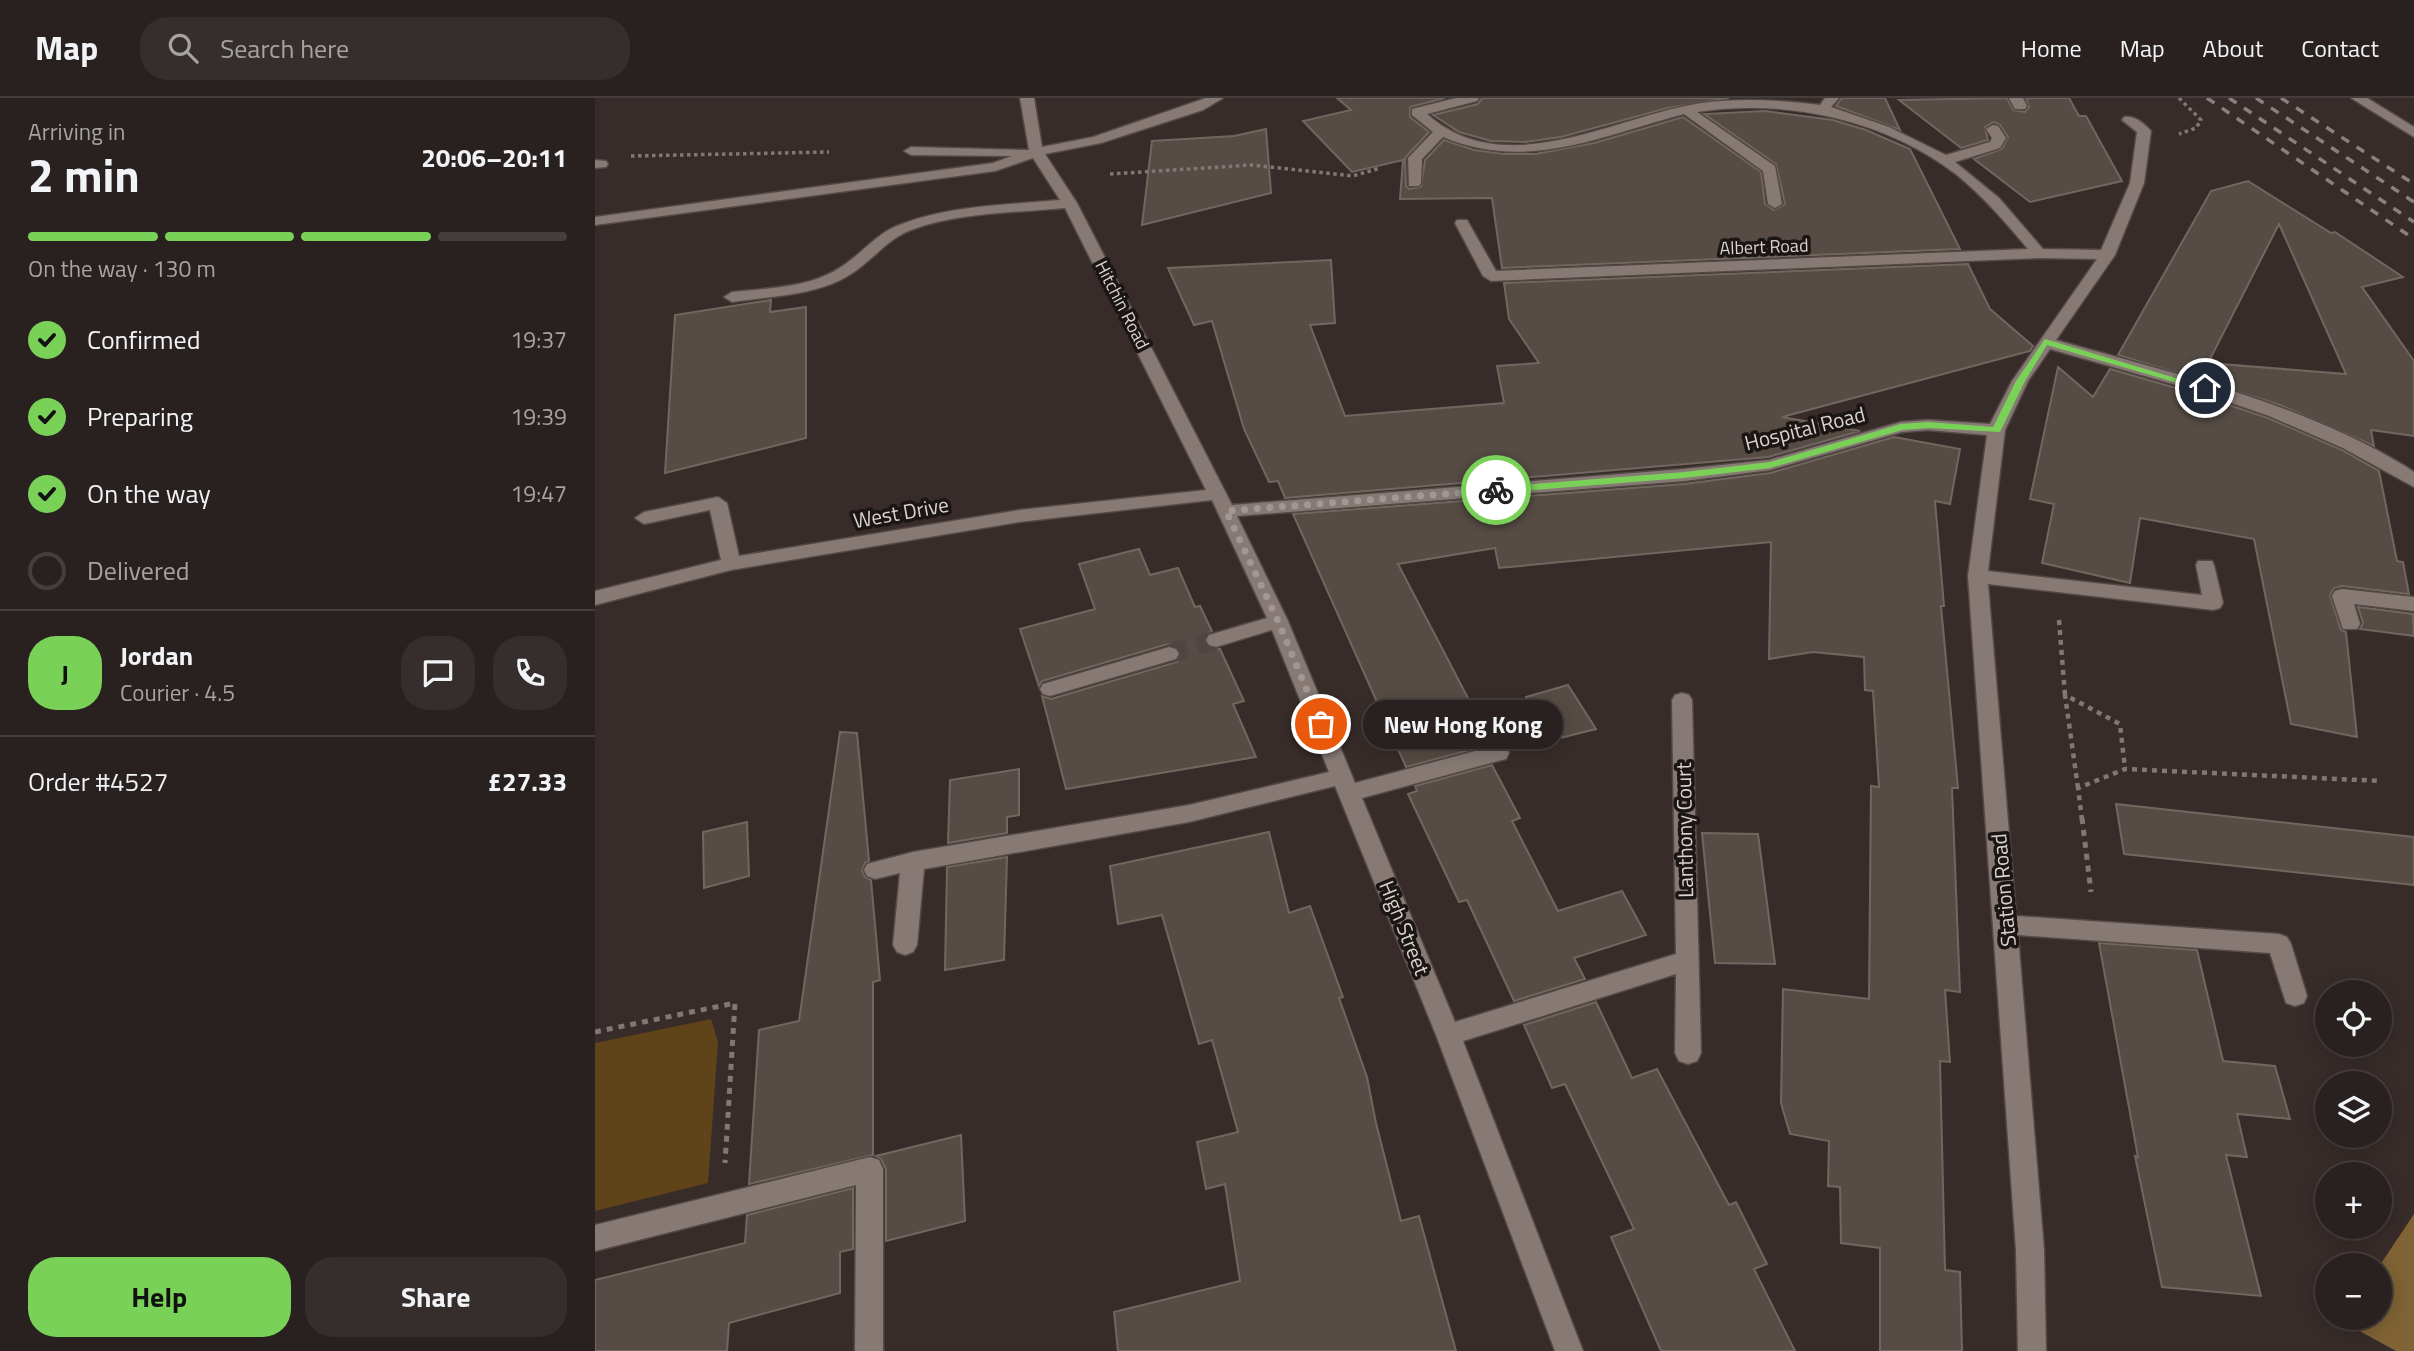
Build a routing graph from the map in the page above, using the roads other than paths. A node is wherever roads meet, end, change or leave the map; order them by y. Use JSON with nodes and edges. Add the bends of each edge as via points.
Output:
{"nodes":[{"id":1,"x":1027,"y":98,"type":"edge"},
{"id":2,"x":1216,"y":98,"type":"edge"},
{"id":3,"x":1472,"y":98,"type":"edge"},
{"id":4,"x":2358,"y":98,"type":"edge"},
{"id":5,"x":1721,"y":101,"type":"edge"},
{"id":6,"x":1828,"y":103,"type":"edge"},
{"id":7,"x":1686,"y":110,"type":"junction"},
{"id":8,"x":2129,"y":120,"type":"dead end"},
{"id":9,"x":1993,"y":129,"type":"dead end"},
{"id":10,"x":1440,"y":132,"type":"junction"},
{"id":11,"x":2414,"y":133,"type":"edge"},
{"id":12,"x":911,"y":151,"type":"dead end"},
{"id":13,"x":1036,"y":152,"type":"junction"},
{"id":14,"x":1946,"y":160,"type":"junction"},
{"id":15,"x":1414,"y":183,"type":"dead end"},
{"id":16,"x":1070,"y":203,"type":"junction"},
{"id":17,"x":1775,"y":204,"type":"dead end"},
{"id":18,"x":595,"y":221,"type":"edge"},
{"id":19,"x":1462,"y":223,"type":"dead end"},
{"id":20,"x":2039,"y":253,"type":"junction"},
{"id":21,"x":2106,"y":256,"type":"junction"},
{"id":22,"x":731,"y":297,"type":"dead end"},
{"id":23,"x":2045,"y":342,"type":"junction"},
{"id":24,"x":1996,"y":430,"type":"junction"},
{"id":25,"x":2372,"y":455,"type":"junction"},
{"id":26,"x":2414,"y":460,"type":"edge"},
{"id":27,"x":2414,"y":481,"type":"edge"},
{"id":28,"x":1222,"y":502,"type":"junction"},
{"id":29,"x":644,"y":518,"type":"dead end"},
{"id":30,"x":731,"y":565,"type":"junction"},
{"id":31,"x":2205,"y":565,"type":"dead end"},
{"id":32,"x":1978,"y":576,"type":"junction"},
{"id":33,"x":595,"y":598,"type":"edge"},
{"id":34,"x":2414,"y":604,"type":"edge"},
{"id":35,"x":1278,"y":621,"type":"junction"},
{"id":36,"x":2350,"y":624,"type":"dead end"},
{"id":37,"x":1216,"y":640,"type":"tunnel mouth"},
{"id":38,"x":1169,"y":654,"type":"tunnel mouth"},
{"id":39,"x":1049,"y":689,"type":"dead end"},
{"id":40,"x":1682,"y":700,"type":"dead end"},
{"id":41,"x":1498,"y":752,"type":"dead end"},
{"id":42,"x":1345,"y":784,"type":"junction"},
{"id":43,"x":913,"y":861,"type":"junction"},
{"id":44,"x":875,"y":870,"type":"dead end"},
{"id":45,"x":2007,"y":925,"type":"junction"},
{"id":46,"x":905,"y":945,"type":"dead end"},
{"id":47,"x":1688,"y":960,"type":"junction"},
{"id":48,"x":2295,"y":996,"type":"dead end"},
{"id":49,"x":1448,"y":1035,"type":"junction"},
{"id":50,"x":1688,"y":1053,"type":"dead end"},
{"id":51,"x":595,"y":1238,"type":"edge"},
{"id":52,"x":869,"y":1351,"type":"edge"},
{"id":53,"x":1569,"y":1351,"type":"edge"},
{"id":54,"x":2032,"y":1351,"type":"edge"}],
"edges":[{"from":1,"to":13,"type":"street","name":"Hitchin Road"},
{"from":2,"to":13,"type":"street","via":[[1096,140]]},
{"from":3,"to":10,"type":"street","via":[[1417,112]]},
{"from":4,"to":11,"type":"street"},
{"from":5,"to":6,"type":"street"},
{"from":5,"to":7,"type":"street"},
{"from":6,"to":14,"type":"street"},
{"from":7,"to":10,"type":"street","via":[[1528,149],[1494,147]]},
{"from":7,"to":17,"type":"street","via":[[1770,169]]},
{"from":8,"to":21,"type":"street","via":[[2144,131],[2137,183]]},
{"from":9,"to":14,"type":"street","via":[[1999,138],[1995,145]]},
{"from":10,"to":15,"type":"street","via":[[1415,158]]},
{"from":12,"to":13,"type":"street"},
{"from":13,"to":16,"type":"street","name":"Hitchin Road"},
{"from":13,"to":18,"type":"street","via":[[995,167],[947,175]]},
{"from":14,"to":20,"type":"street","via":[[1978,185]]},
{"from":16,"to":22,"type":"street","via":[[958,215],[905,228],[844,273],[807,286]]},
{"from":16,"to":28,"type":"street","name":"Hitchin Road"},
{"from":19,"to":20,"type":"street","name":"Albert Road","via":[[1491,276]]},
{"from":20,"to":21,"type":"street","name":"Albert Road"},
{"from":21,"to":23,"type":"street"},
{"from":23,"to":24,"type":"street"},
{"from":23,"to":25,"type":"street","via":[[2231,396],[2307,423]]},
{"from":24,"to":28,"type":"street","name":"Hospital Road","via":[[1901,427],[1770,465],[1671,476]]},
{"from":24,"to":32,"type":"street","name":"Station Road"},
{"from":25,"to":26,"type":"street"},
{"from":25,"to":27,"type":"street"},
{"from":28,"to":30,"type":"street","name":"West Drive","via":[[1019,516]]},
{"from":28,"to":35,"type":"street","name":"High Street"},
{"from":29,"to":30,"type":"street","via":[[718,503]]},
{"from":30,"to":33,"type":"street","name":"West Drive"},
{"from":31,"to":32,"type":"street","via":[[2213,603]]},
{"from":32,"to":45,"type":"street","name":"Station Road"},
{"from":34,"to":36,"type":"street","via":[[2342,596]]},
{"from":35,"to":37,"type":"street"},
{"from":35,"to":42,"type":"street","name":"High Street"},
{"from":38,"to":39,"type":"street"},
{"from":40,"to":47,"type":"street","name":"Lanthony Court"},
{"from":41,"to":42,"type":"street"},
{"from":42,"to":43,"type":"street"},
{"from":42,"to":49,"type":"street","name":"High Street"},
{"from":43,"to":44,"type":"street"},
{"from":43,"to":46,"type":"street"},
{"from":45,"to":48,"type":"street","via":[[2279,944]]},
{"from":45,"to":54,"type":"street","name":"Station Road","via":[[2030,1250]]},
{"from":47,"to":49,"type":"street"},
{"from":47,"to":50,"type":"street","name":"Lanthony Court"},
{"from":49,"to":53,"type":"street","name":"High Street"},
{"from":51,"to":52,"type":"street","via":[[870,1169]]}]}
